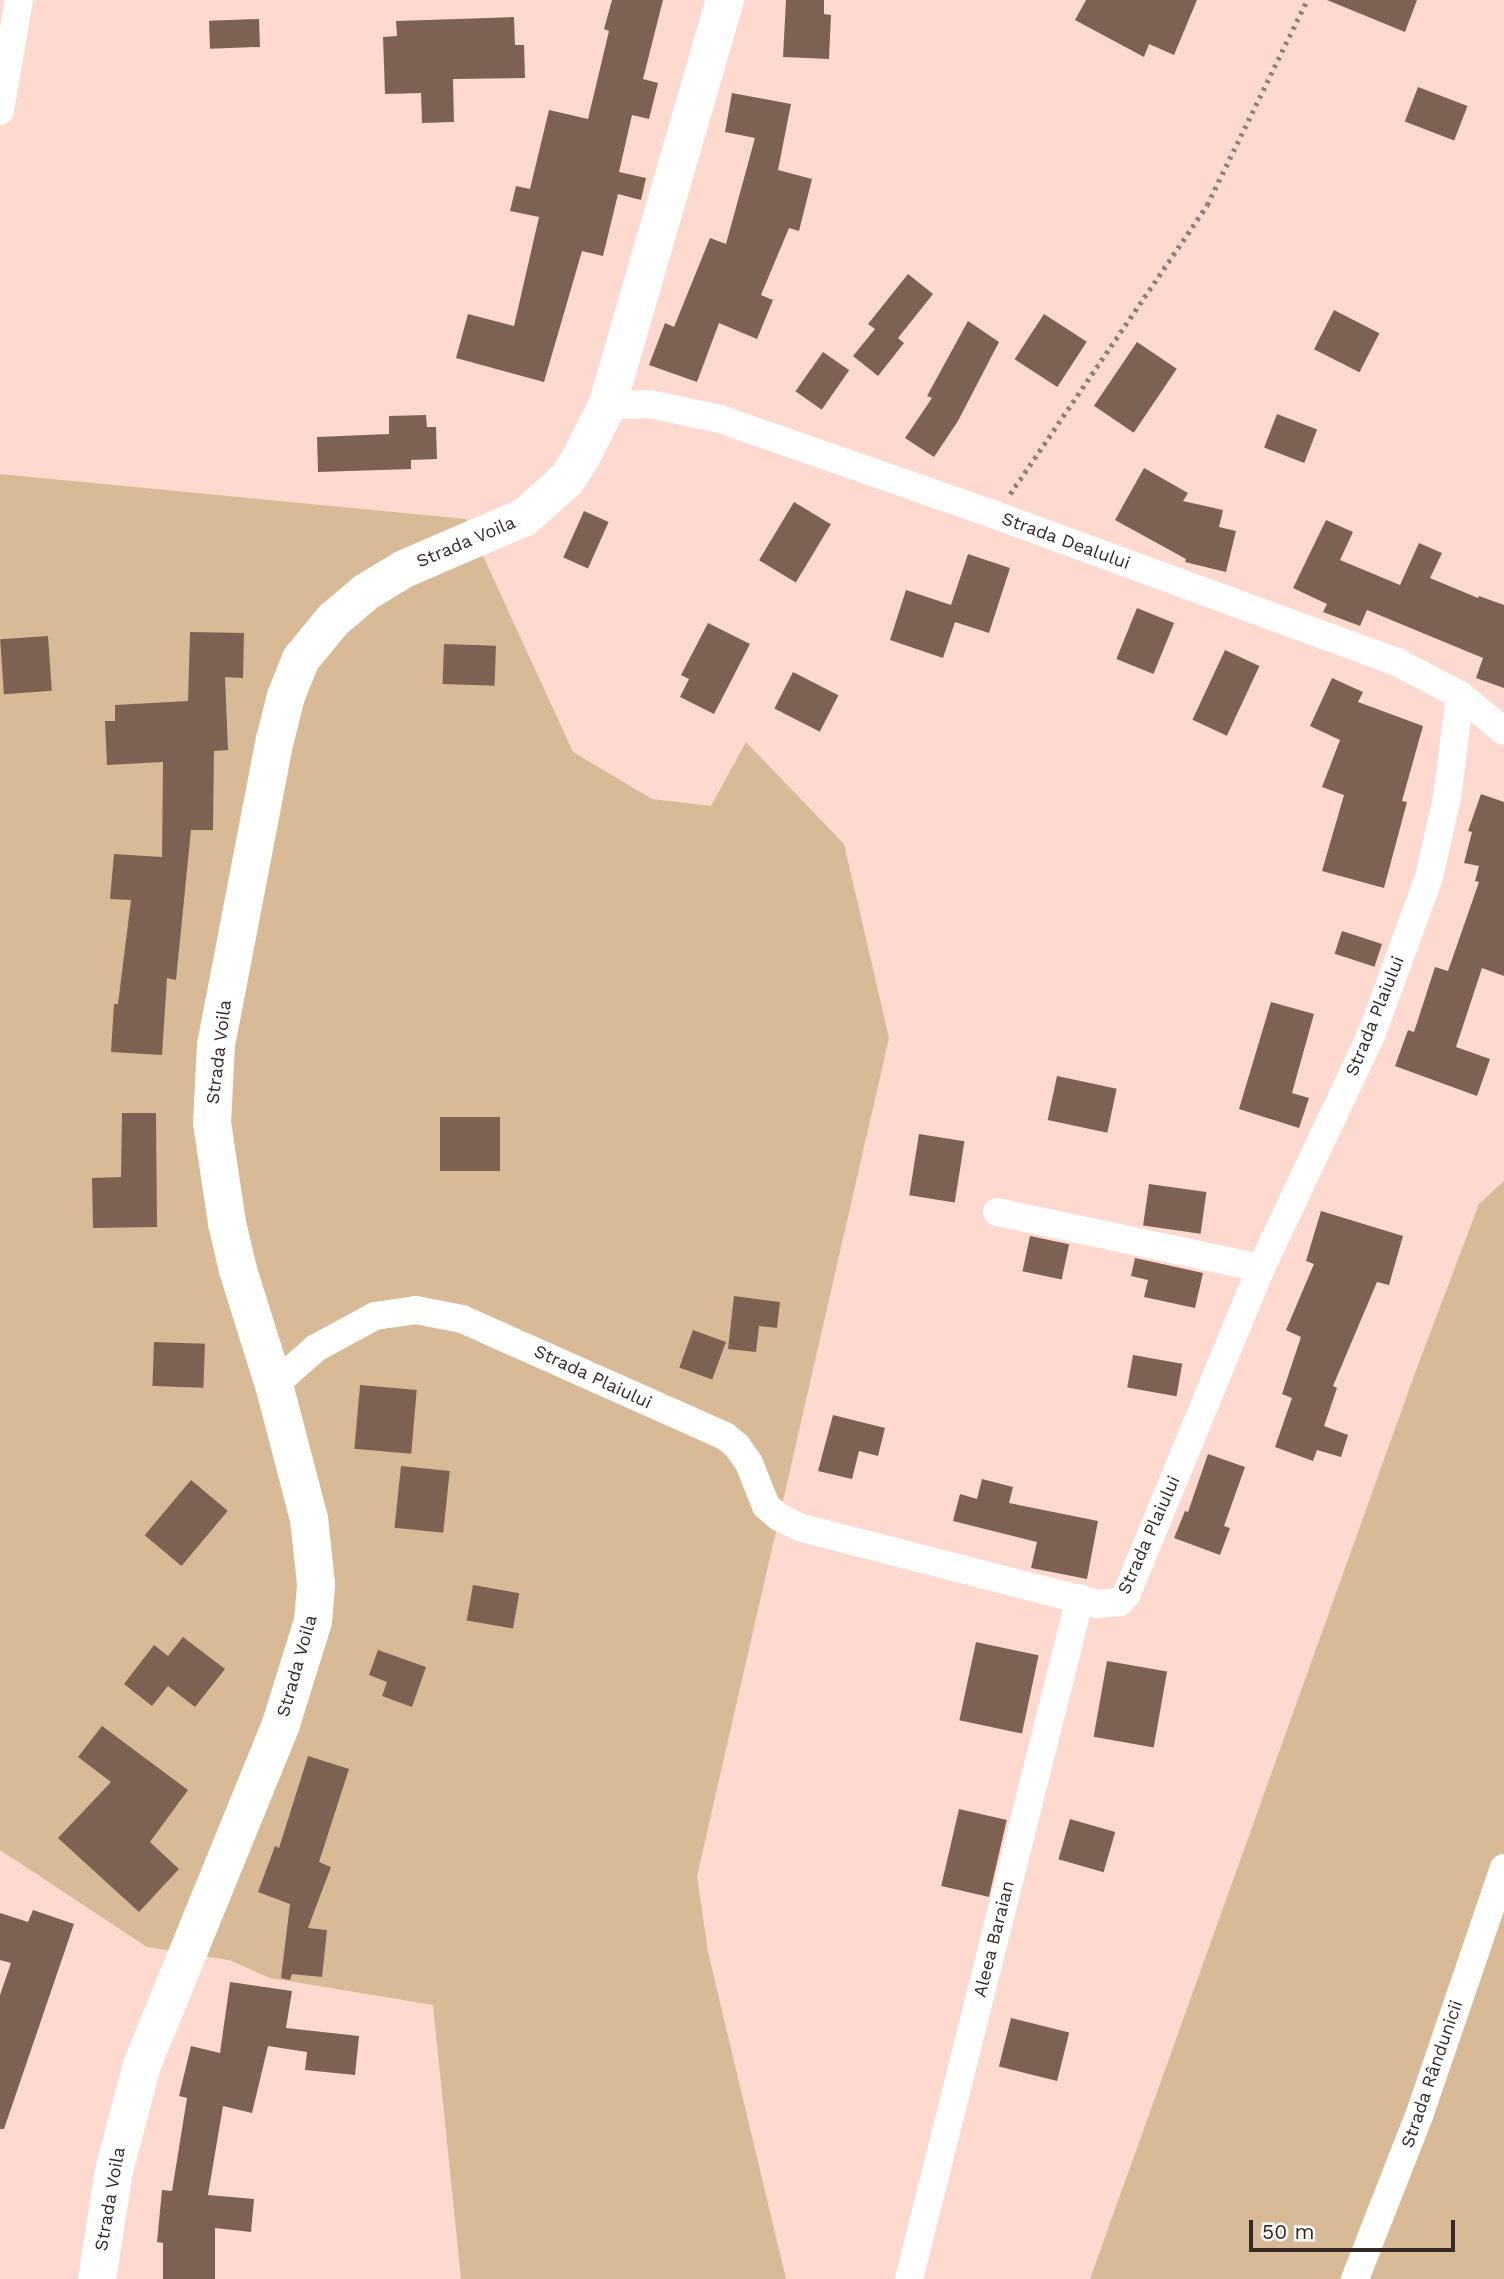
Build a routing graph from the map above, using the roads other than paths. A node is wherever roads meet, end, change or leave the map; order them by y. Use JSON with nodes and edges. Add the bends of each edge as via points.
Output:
{"nodes":[{"id":1,"x":19,"y":0,"type":"edge"},
{"id":2,"x":725,"y":0,"type":"edge"},
{"id":3,"x":0,"y":111,"type":"edge"},
{"id":4,"x":607,"y":406,"type":"junction"},
{"id":5,"x":1460,"y":695,"type":"junction"},
{"id":6,"x":1504,"y":731,"type":"edge"},
{"id":7,"x":997,"y":1212,"type":"dead end"},
{"id":8,"x":1261,"y":1268,"type":"junction"},
{"id":9,"x":274,"y":1385,"type":"junction"},
{"id":10,"x":1080,"y":1598,"type":"junction"},
{"id":11,"x":1504,"y":1868,"type":"edge"},
{"id":12,"x":97,"y":2279,"type":"edge"},
{"id":13,"x":909,"y":2279,"type":"edge"},
{"id":14,"x":1355,"y":2279,"type":"edge"}],
"edges":[{"from":1,"to":3,"type":"street"},
{"from":2,"to":4,"type":"main road","name":"Strada Voila"},
{"from":4,"to":5,"type":"street","name":"Strada Dealului","via":[[649,404],[720,419],[1395,661]]},
{"from":4,"to":9,"type":"main road","name":"Strada Voila","via":[[580,459],[547,499],[525,517],[404,569],[366,592],[333,620],[301,659],[286,696],[212,1078],[212,1123],[227,1223]]},
{"from":5,"to":6,"type":"street","name":"Strada Dealului"},
{"from":5,"to":8,"type":"street","name":"Strada Plaiului","via":[[1447,797],[1429,877],[1372,1033]]},
{"from":7,"to":8,"type":"street"},
{"from":8,"to":10,"type":"street","name":"Strada Plaiului","via":[[1127,1593],[1120,1602],[1109,1605]]},
{"from":9,"to":10,"type":"street","name":"Strada Plaiului","via":[[316,1348],[375,1316],[416,1310],[462,1319],[725,1436],[749,1463],[766,1506],[802,1528]]},
{"from":9,"to":12,"type":"main road","name":"Strada Voila","via":[[314,1550],[313,1621],[281,1724],[142,2065],[114,2171]]},
{"from":10,"to":13,"type":"street","name":"Aleea Baraian"},
{"from":11,"to":14,"type":"street","name":"Strada Rândunicii","via":[[1419,2116]]}]}
